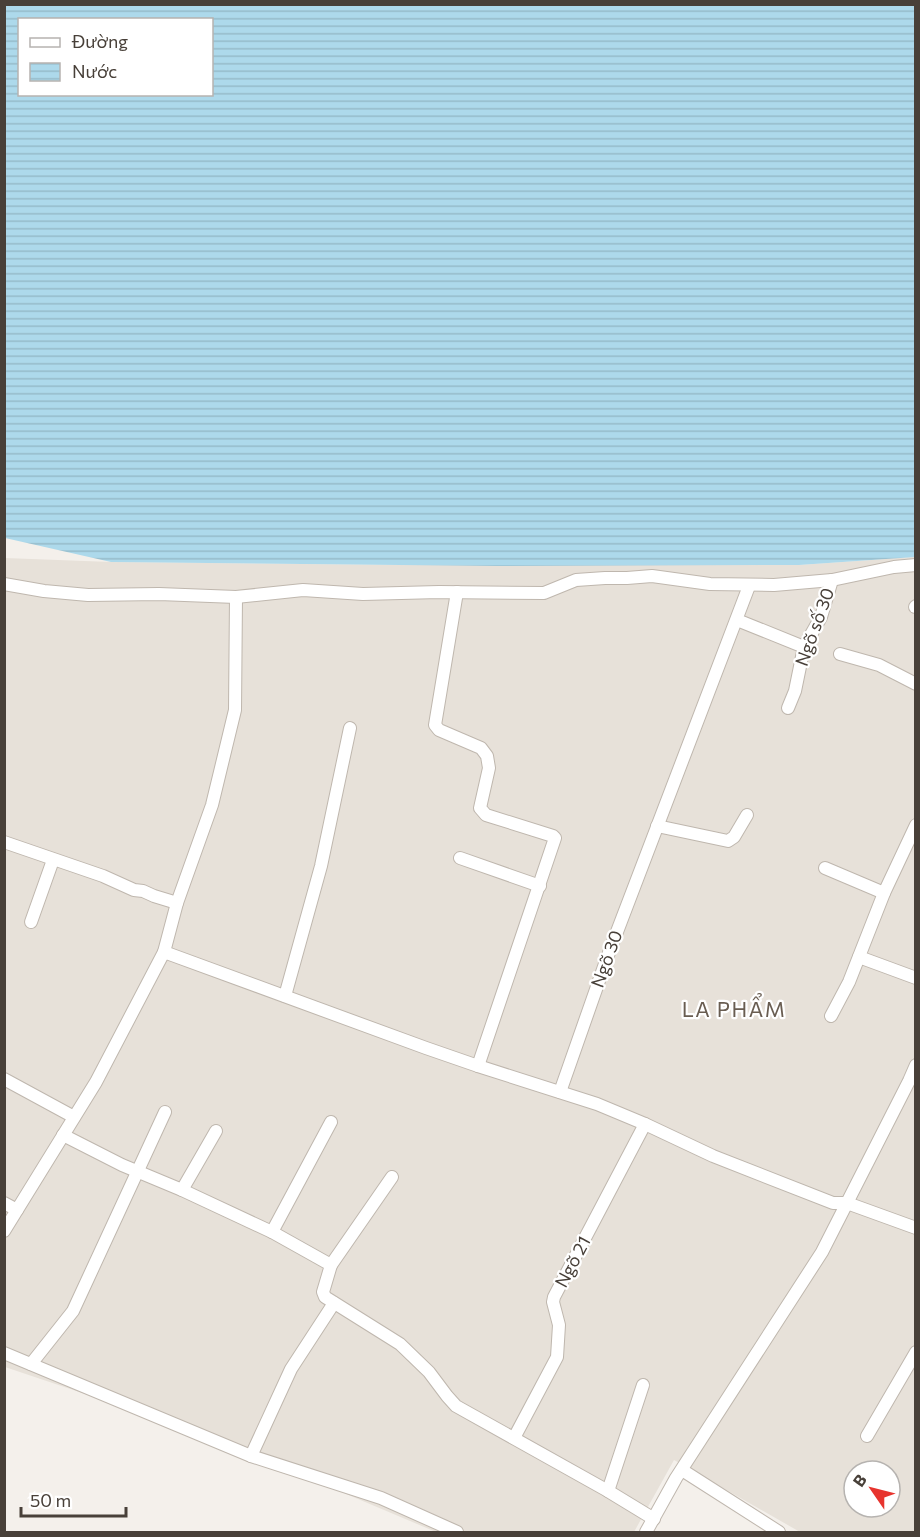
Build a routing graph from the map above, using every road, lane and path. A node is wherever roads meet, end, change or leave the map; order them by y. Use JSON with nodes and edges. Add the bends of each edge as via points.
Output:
{"nodes":[{"id":1,"x":915,"y":565,"type":"edge"},
{"id":2,"x":831,"y":580,"type":"junction"},
{"id":3,"x":4,"y":584,"type":"edge"},
{"id":4,"x":749,"y":586,"type":"junction"},
{"id":5,"x":457,"y":592,"type":"junction"},
{"id":6,"x":236,"y":597,"type":"junction"},
{"id":7,"x":737,"y":620,"type":"junction"},
{"id":8,"x":804,"y":647,"type":"junction"},
{"id":9,"x":840,"y":654,"type":"dead end"},
{"id":10,"x":915,"y":684,"type":"edge"},
{"id":11,"x":788,"y":708,"type":"dead end"},
{"id":12,"x":350,"y":728,"type":"dead end"},
{"id":13,"x":747,"y":815,"type":"dead end"},
{"id":14,"x":915,"y":825,"type":"edge"},
{"id":15,"x":657,"y":826,"type":"junction"},
{"id":16,"x":4,"y":842,"type":"edge"},
{"id":17,"x":460,"y":858,"type":"dead end"},
{"id":18,"x":53,"y":860,"type":"junction"},
{"id":19,"x":825,"y":868,"type":"dead end"},
{"id":20,"x":540,"y":886,"type":"junction"},
{"id":21,"x":884,"y":893,"type":"junction"},
{"id":22,"x":177,"y":903,"type":"junction"},
{"id":23,"x":31,"y":922,"type":"dead end"},
{"id":24,"x":164,"y":952,"type":"junction"},
{"id":25,"x":860,"y":957,"type":"junction"},
{"id":26,"x":915,"y":978,"type":"edge"},
{"id":27,"x":285,"y":996,"type":"junction"},
{"id":28,"x":831,"y":1016,"type":"dead end"},
{"id":29,"x":915,"y":1065,"type":"edge"},
{"id":30,"x":478,"y":1066,"type":"junction"},
{"id":31,"x":4,"y":1079,"type":"edge"},
{"id":32,"x":560,"y":1092,"type":"junction"},
{"id":33,"x":165,"y":1112,"type":"dead end"},
{"id":34,"x":74,"y":1117,"type":"junction"},
{"id":35,"x":331,"y":1122,"type":"dead end"},
{"id":36,"x":645,"y":1124,"type":"junction"},
{"id":37,"x":216,"y":1131,"type":"dead end"},
{"id":38,"x":63,"y":1135,"type":"junction"},
{"id":39,"x":137,"y":1171,"type":"junction"},
{"id":40,"x":392,"y":1177,"type":"dead end"},
{"id":41,"x":182,"y":1190,"type":"junction"},
{"id":42,"x":4,"y":1203,"type":"edge"},
{"id":43,"x":848,"y":1203,"type":"junction"},
{"id":44,"x":17,"y":1210,"type":"junction"},
{"id":45,"x":915,"y":1228,"type":"edge"},
{"id":46,"x":4,"y":1231,"type":"edge"},
{"id":47,"x":272,"y":1232,"type":"junction"},
{"id":48,"x":331,"y":1265,"type":"junction"},
{"id":49,"x":334,"y":1303,"type":"junction"},
{"id":50,"x":4,"y":1353,"type":"edge"},
{"id":51,"x":915,"y":1353,"type":"edge"},
{"id":52,"x":31,"y":1364,"type":"junction"},
{"id":53,"x":643,"y":1385,"type":"dead end"},
{"id":54,"x":867,"y":1436,"type":"dead end"},
{"id":55,"x":514,"y":1438,"type":"junction"},
{"id":56,"x":250,"y":1456,"type":"junction"},
{"id":57,"x":682,"y":1470,"type":"junction"},
{"id":58,"x":608,"y":1491,"type":"junction"},
{"id":59,"x":654,"y":1518,"type":"junction"},
{"id":60,"x":457,"y":1533,"type":"edge"},
{"id":61,"x":646,"y":1533,"type":"edge"},
{"id":62,"x":779,"y":1533,"type":"edge"}],
"edges":[{"from":1,"to":2,"type":"street"},
{"from":2,"to":4,"type":"street"},
{"from":2,"to":8,"type":"street","name":"Ngõ số 30","via":[[821,617]]},
{"from":3,"to":6,"type":"street","via":[[88,595]]},
{"from":4,"to":5,"type":"street","via":[[652,576],[576,580],[544,592]]},
{"from":4,"to":7,"type":"street","name":"Ngõ 30"},
{"from":5,"to":6,"type":"street","via":[[363,594],[303,590]]},
{"from":5,"to":20,"type":"street","via":[[435,725],[438,730],[481,748],[487,756],[489,768],[480,808],[484,813],[555,837]]},
{"from":6,"to":22,"type":"street","via":[[235,710],[212,805]]},
{"from":7,"to":8,"type":"street"},
{"from":7,"to":15,"type":"street","name":"Ngõ 30"},
{"from":8,"to":11,"type":"street","name":"Ngõ số 30"},
{"from":9,"to":10,"type":"street","via":[[879,665]]},
{"from":12,"to":27,"type":"street","via":[[321,866]]},
{"from":13,"to":15,"type":"street","via":[[728,841]]},
{"from":14,"to":21,"type":"street"},
{"from":15,"to":32,"type":"street","name":"Ngõ 30"},
{"from":16,"to":18,"type":"street"},
{"from":17,"to":20,"type":"street"},
{"from":18,"to":22,"type":"street"},
{"from":18,"to":23,"type":"street"},
{"from":19,"to":21,"type":"street"},
{"from":20,"to":30,"type":"street"},
{"from":21,"to":25,"type":"street"},
{"from":22,"to":24,"type":"street"},
{"from":24,"to":27,"type":"street"},
{"from":24,"to":34,"type":"street"},
{"from":25,"to":26,"type":"street"},
{"from":25,"to":28,"type":"street"},
{"from":27,"to":30,"type":"street"},
{"from":29,"to":43,"type":"street"},
{"from":30,"to":32,"type":"street"},
{"from":31,"to":34,"type":"street"},
{"from":32,"to":36,"type":"street"},
{"from":33,"to":39,"type":"street"},
{"from":34,"to":38,"type":"street"},
{"from":35,"to":47,"type":"street"},
{"from":36,"to":43,"type":"street","via":[[713,1156],[833,1203]]},
{"from":36,"to":55,"type":"street","name":"Ngõ 21","via":[[554,1297],[559,1325],[557,1357]]},
{"from":37,"to":41,"type":"street"},
{"from":38,"to":39,"type":"street"},
{"from":38,"to":44,"type":"street"},
{"from":39,"to":41,"type":"street"},
{"from":39,"to":52,"type":"street","via":[[73,1311]]},
{"from":40,"to":48,"type":"street"},
{"from":41,"to":47,"type":"street"},
{"from":42,"to":44,"type":"street"},
{"from":43,"to":45,"type":"street"},
{"from":43,"to":57,"type":"street","via":[[822,1252]]},
{"from":44,"to":46,"type":"street"},
{"from":47,"to":48,"type":"street"},
{"from":48,"to":49,"type":"street","via":[[323,1293]]},
{"from":49,"to":55,"type":"street","via":[[400,1344],[456,1406]]},
{"from":49,"to":56,"type":"street","via":[[291,1369]]},
{"from":50,"to":52,"type":"street"},
{"from":51,"to":54,"type":"street"},
{"from":52,"to":56,"type":"street"},
{"from":53,"to":58,"type":"street"},
{"from":55,"to":58,"type":"street"},
{"from":56,"to":60,"type":"street","via":[[381,1498]]},
{"from":57,"to":59,"type":"street"},
{"from":57,"to":62,"type":"street"},
{"from":58,"to":59,"type":"street"},
{"from":59,"to":61,"type":"street"}]}
